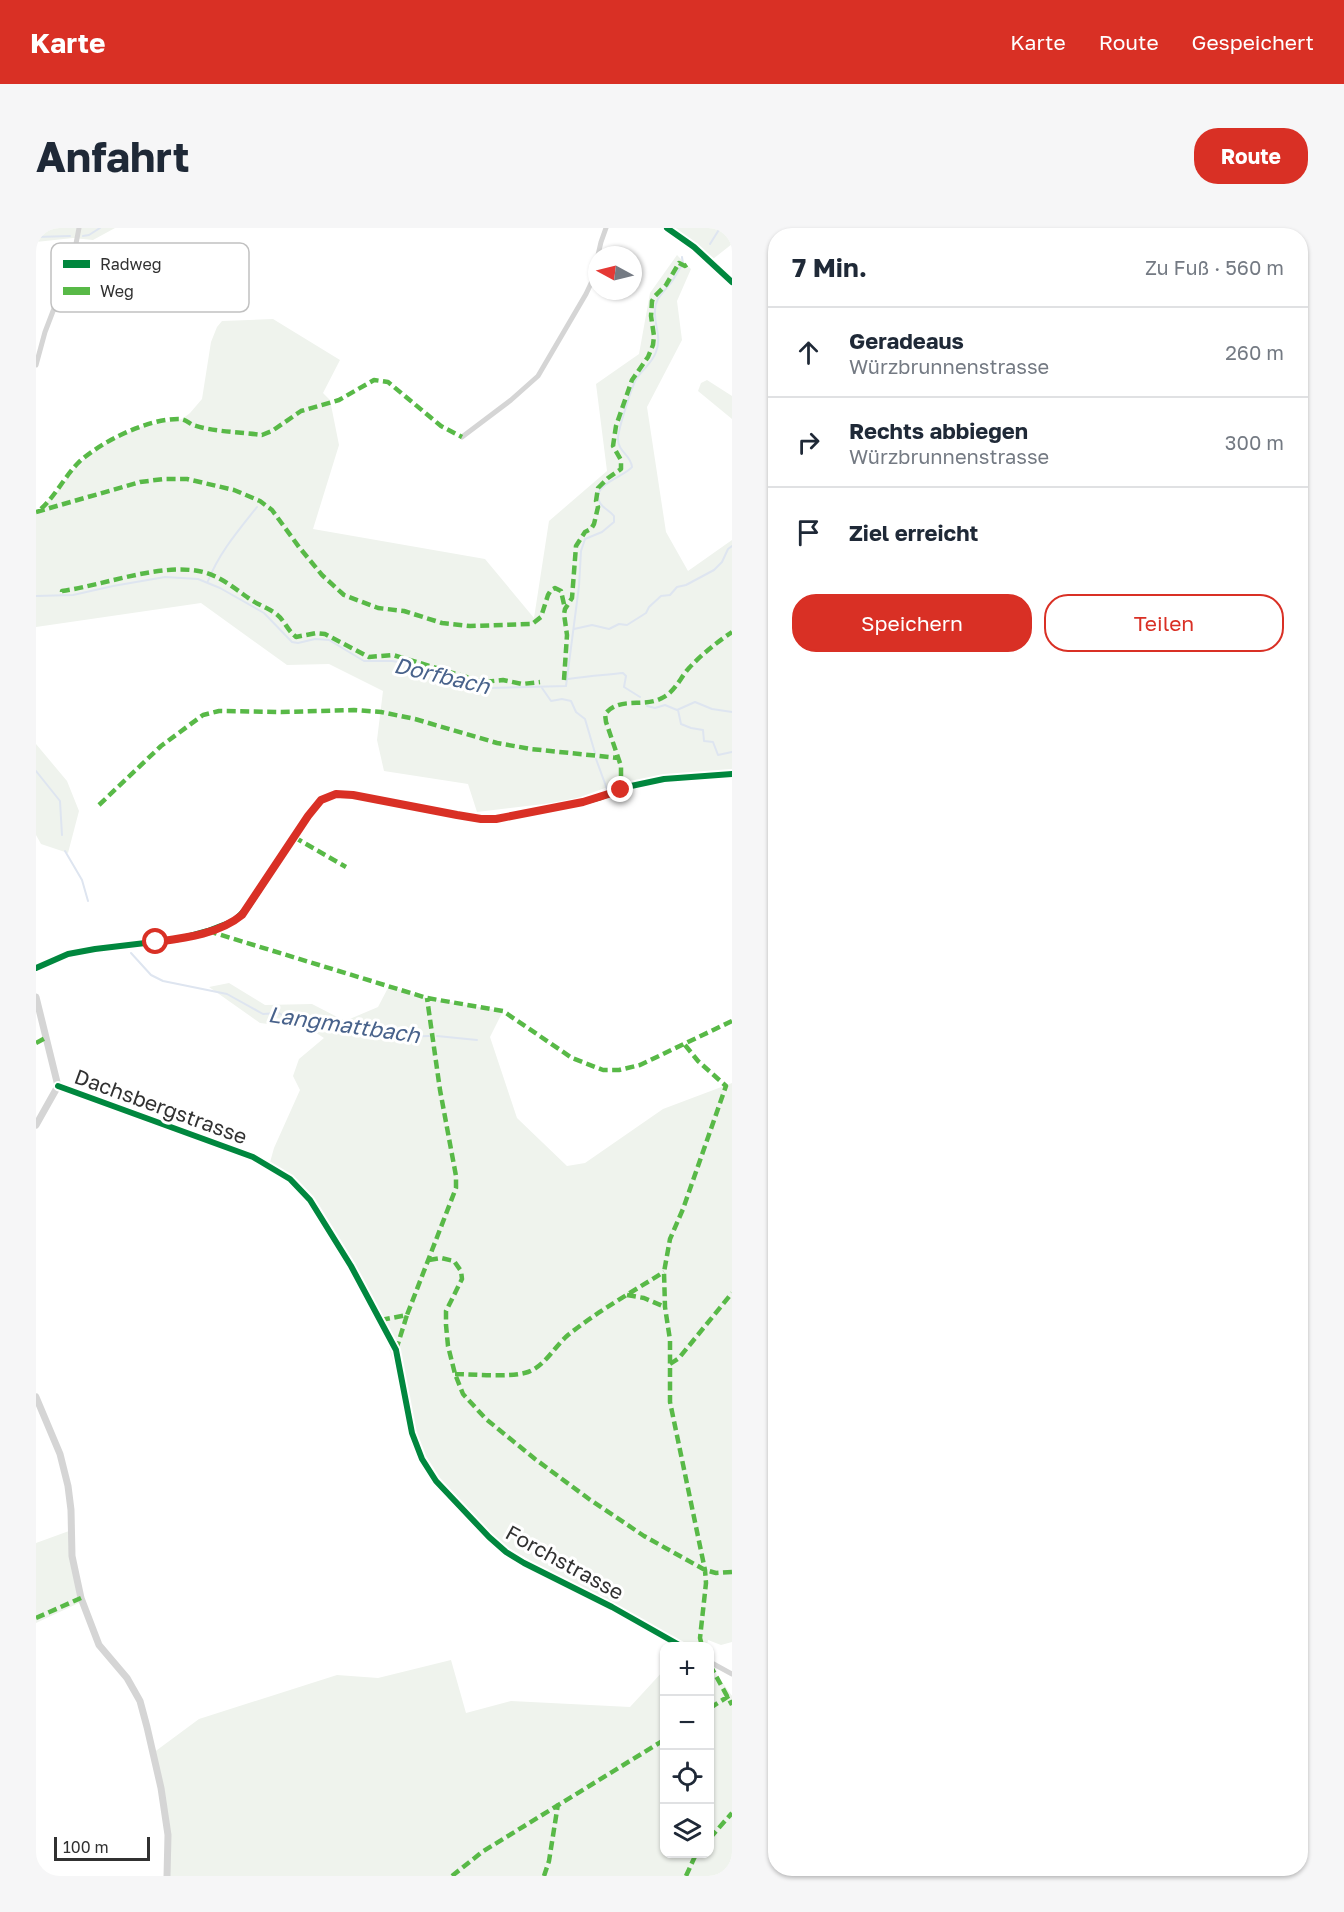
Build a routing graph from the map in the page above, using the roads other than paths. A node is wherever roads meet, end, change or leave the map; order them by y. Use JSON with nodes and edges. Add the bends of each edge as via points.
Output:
{"nodes":[{"id":1,"x":79,"y":228,"type":"edge"},
{"id":2,"x":606,"y":228,"type":"edge"},
{"id":3,"x":667,"y":228,"type":"edge"},
{"id":4,"x":76,"y":243,"type":"edge"},
{"id":5,"x":600,"y":246,"type":"edge"},
{"id":6,"x":732,"y":282,"type":"edge"},
{"id":7,"x":588,"y":290,"type":"edge"},
{"id":8,"x":52,"y":312,"type":"edge"},
{"id":9,"x":36,"y":365,"type":"edge"},
{"id":10,"x":462,"y":437,"type":"dead end"},
{"id":11,"x":732,"y":774,"type":"edge"},
{"id":12,"x":36,"y":968,"type":"edge"},
{"id":13,"x":36,"y":997,"type":"edge"},
{"id":14,"x":58,"y":1086,"type":"junction"},
{"id":15,"x":36,"y":1125,"type":"edge"},
{"id":16,"x":310,"y":1200,"type":"joint"},
{"id":17,"x":36,"y":1397,"type":"edge"},
{"id":18,"x":672,"y":1642,"type":"edge"},
{"id":19,"x":714,"y":1664,"type":"edge"},
{"id":20,"x":732,"y":1674,"type":"edge"},
{"id":21,"x":167,"y":1876,"type":"edge"}],
"edges":[{"from":1,"to":4,"type":"street"},
{"from":2,"to":5,"type":"street"},
{"from":3,"to":6,"type":"main road"},
{"from":7,"to":10,"type":"street","via":[[538,376]]},
{"from":8,"to":9,"type":"street"},
{"from":11,"to":12,"type":"street","via":[[664,779],[592,800],[496,819],[336,794],[321,800],[308,816],[248,907],[234,921],[179,939],[68,954]]},
{"from":13,"to":14,"type":"street"},
{"from":14,"to":15,"type":"street"},
{"from":14,"to":16,"type":"street","name":"Dachsbergstrasse","via":[[253,1157],[290,1179]]},
{"from":16,"to":18,"type":"street","name":"Forchstrasse","via":[[396,1350],[412,1433],[436,1481],[506,1552]]},
{"from":17,"to":21,"type":"street","via":[[60,1454],[68,1486],[72,1556],[81,1598],[99,1645],[127,1678],[140,1701],[163,1800],[168,1835]]},
{"from":19,"to":20,"type":"street"}]}
